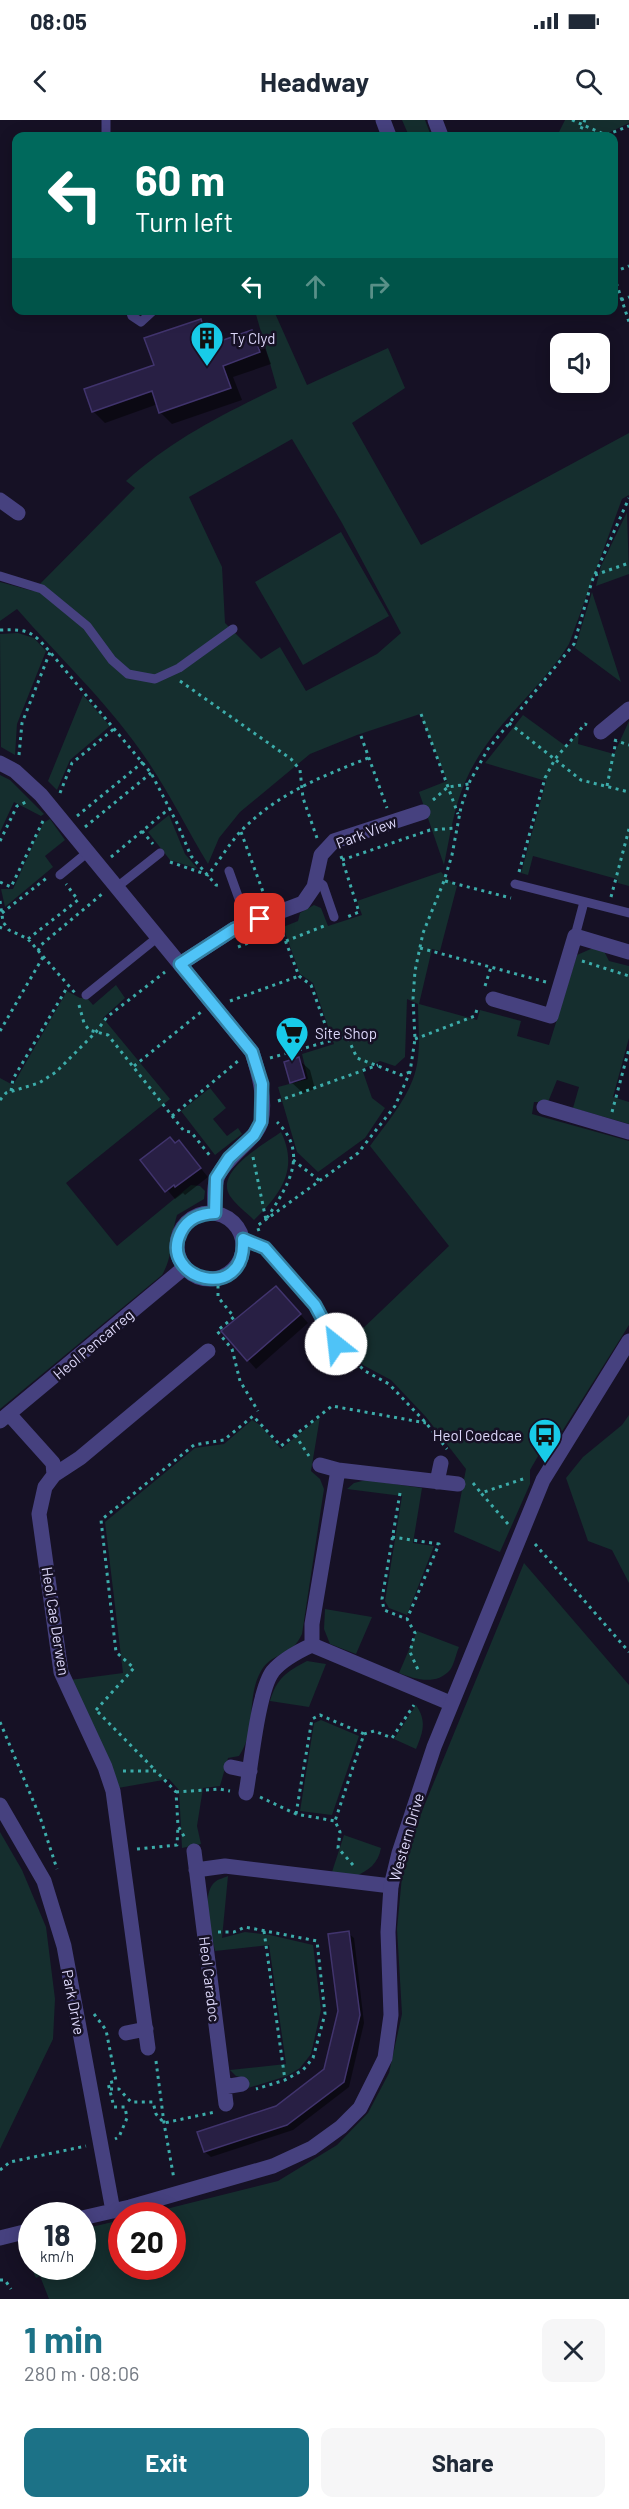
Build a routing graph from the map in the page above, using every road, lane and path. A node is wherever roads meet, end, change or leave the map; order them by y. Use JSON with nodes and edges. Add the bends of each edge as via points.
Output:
{"nodes":[{"id":1,"x":572,"y":120,"type":"edge"},
{"id":2,"x":585,"y":120,"type":"edge"},
{"id":3,"x":583,"y":125,"type":"junction"},
{"id":4,"x":629,"y":126,"type":"edge"},
{"id":5,"x":580,"y":132,"type":"edge"},
{"id":6,"x":599,"y":132,"type":"edge"},
{"id":7,"x":614,"y":132,"type":"edge"},
{"id":8,"x":618,"y":289,"type":"edge"},
{"id":9,"x":629,"y":297,"type":"edge"},
{"id":10,"x":621,"y":300,"type":"junction"},
{"id":11,"x":132,"y":315,"type":"edge"},
{"id":12,"x":149,"y":315,"type":"edge"},
{"id":13,"x":629,"y":322,"type":"edge"},
{"id":14,"x":629,"y":498,"type":"edge"},
{"id":15,"x":0,"y":500,"type":"edge"},
{"id":16,"x":18,"y":513,"type":"dead end"},
{"id":17,"x":629,"y":563,"type":"edge"},
{"id":18,"x":595,"y":575,"type":"junction"},
{"id":19,"x":0,"y":576,"type":"edge"},
{"id":20,"x":233,"y":628,"type":"dead end"},
{"id":21,"x":0,"y":630,"type":"edge"},
{"id":22,"x":50,"y":652,"type":"junction"},
{"id":23,"x":169,"y":673,"type":"junction"},
{"id":24,"x":629,"y":709,"type":"edge"},
{"id":25,"x":420,"y":714,"type":"dead end"},
{"id":26,"x":509,"y":723,"type":"junction"},
{"id":27,"x":601,"y":732,"type":"junction"},
{"id":28,"x":361,"y":736,"type":"dead end"},
{"id":29,"x":616,"y":741,"type":"junction"},
{"id":30,"x":629,"y":745,"type":"edge"},
{"id":31,"x":368,"y":758,"type":"junction"},
{"id":32,"x":555,"y":759,"type":"junction"},
{"id":33,"x":143,"y":762,"type":"junction"},
{"id":34,"x":0,"y":763,"type":"edge"},
{"id":35,"x":15,"y":771,"type":"junction"},
{"id":36,"x":151,"y":773,"type":"junction"},
{"id":37,"x":469,"y":784,"type":"junction"},
{"id":38,"x":301,"y":785,"type":"junction"},
{"id":39,"x":607,"y":786,"type":"junction"},
{"id":40,"x":448,"y":787,"type":"junction"},
{"id":41,"x":629,"y":792,"type":"edge"},
{"id":42,"x":40,"y":795,"type":"junction"},
{"id":43,"x":170,"y":808,"type":"junction"},
{"id":44,"x":423,"y":812,"type":"joint"},
{"id":45,"x":459,"y":816,"type":"junction"},
{"id":46,"x":392,"y":822,"type":"junction"},
{"id":47,"x":457,"y":828,"type":"junction"},
{"id":48,"x":629,"y":829,"type":"edge"},
{"id":49,"x":70,"y":830,"type":"junction"},
{"id":50,"x":241,"y":832,"type":"junction"},
{"id":51,"x":0,"y":841,"type":"edge"},
{"id":52,"x":88,"y":852,"type":"junction"},
{"id":53,"x":160,"y":853,"type":"dead end"},
{"id":54,"x":321,"y":855,"type":"junction"},
{"id":55,"x":342,"y":860,"type":"dead end"},
{"id":56,"x":100,"y":867,"type":"junction"},
{"id":57,"x":230,"y":871,"type":"dead end"},
{"id":58,"x":60,"y":875,"type":"junction"},
{"id":59,"x":208,"y":876,"type":"junction"},
{"id":60,"x":315,"y":879,"type":"junction"},
{"id":61,"x":444,"y":881,"type":"junction"},
{"id":62,"x":515,"y":884,"type":"junction"},
{"id":63,"x":117,"y":887,"type":"junction"},
{"id":64,"x":236,"y":889,"type":"junction"},
{"id":65,"x":0,"y":901,"type":"edge"},
{"id":66,"x":584,"y":902,"type":"junction"},
{"id":67,"x":608,"y":908,"type":"junction"},
{"id":68,"x":2,"y":913,"type":"junction"},
{"id":69,"x":629,"y":913,"type":"edge"},
{"id":70,"x":272,"y":915,"type":"junction"},
{"id":71,"x":334,"y":917,"type":"dead end"},
{"id":72,"x":3,"y":922,"type":"junction"},
{"id":73,"x":248,"y":924,"type":"junction"},
{"id":74,"x":0,"y":929,"type":"edge"},
{"id":75,"x":281,"y":930,"type":"junction"},
{"id":76,"x":575,"y":936,"type":"junction"},
{"id":77,"x":158,"y":937,"type":"junction"},
{"id":78,"x":28,"y":939,"type":"junction"},
{"id":79,"x":237,"y":947,"type":"dead end"},
{"id":80,"x":420,"y":948,"type":"junction"},
{"id":81,"x":38,"y":951,"type":"junction"},
{"id":82,"x":629,"y":952,"type":"edge"},
{"id":83,"x":569,"y":956,"type":"junction"},
{"id":84,"x":43,"y":957,"type":"junction"},
{"id":85,"x":180,"y":964,"type":"junction"},
{"id":86,"x":491,"y":968,"type":"junction"},
{"id":87,"x":629,"y":976,"type":"edge"},
{"id":88,"x":68,"y":986,"type":"junction"},
{"id":89,"x":560,"y":986,"type":"junction"},
{"id":90,"x":486,"y":994,"type":"junction"},
{"id":91,"x":86,"y":995,"type":"dead end"},
{"id":92,"x":0,"y":1031,"type":"edge"},
{"id":93,"x":96,"y":1032,"type":"junction"},
{"id":94,"x":415,"y":1039,"type":"junction"},
{"id":95,"x":330,"y":1041,"type":"junction"},
{"id":96,"x":629,"y":1049,"type":"edge"},
{"id":97,"x":253,"y":1056,"type":"junction"},
{"id":98,"x":378,"y":1065,"type":"junction"},
{"id":99,"x":410,"y":1072,"type":"junction"},
{"id":100,"x":11,"y":1091,"type":"junction"},
{"id":101,"x":0,"y":1100,"type":"edge"},
{"id":102,"x":261,"y":1107,"type":"junction"},
{"id":103,"x":544,"y":1107,"type":"dead end"},
{"id":104,"x":172,"y":1116,"type":"junction"},
{"id":105,"x":608,"y":1125,"type":"junction"},
{"id":106,"x":629,"y":1132,"type":"edge"},
{"id":107,"x":250,"y":1138,"type":"junction"},
{"id":108,"x":293,"y":1160,"type":"junction"},
{"id":109,"x":221,"y":1170,"type":"junction"},
{"id":110,"x":320,"y":1181,"type":"junction"},
{"id":111,"x":215,"y":1213,"type":"junction"},
{"id":112,"x":266,"y":1220,"type":"junction"},
{"id":113,"x":243,"y":1239,"type":"junction"},
{"id":114,"x":265,"y":1248,"type":"junction"},
{"id":115,"x":184,"y":1267,"type":"junction"},
{"id":116,"x":218,"y":1278,"type":"junction"},
{"id":117,"x":629,"y":1341,"type":"edge"},
{"id":118,"x":336,"y":1344,"type":"joint"},
{"id":119,"x":208,"y":1351,"type":"dead end"},
{"id":120,"x":258,"y":1411,"type":"dead end"},
{"id":121,"x":5,"y":1417,"type":"edge"},
{"id":122,"x":426,"y":1422,"type":"junction"},
{"id":123,"x":295,"y":1435,"type":"junction"},
{"id":124,"x":446,"y":1459,"type":"joint"},
{"id":125,"x":320,"y":1465,"type":"joint"},
{"id":126,"x":338,"y":1470,"type":"junction"},
{"id":127,"x":54,"y":1475,"type":"junction"},
{"id":128,"x":543,"y":1480,"type":"junction"},
{"id":129,"x":464,"y":1481,"type":"joint"},
{"id":130,"x":437,"y":1482,"type":"junction"},
{"id":131,"x":481,"y":1492,"type":"junction"},
{"id":132,"x":510,"y":1526,"type":"dead end"},
{"id":133,"x":392,"y":1537,"type":"dead end"},
{"id":134,"x":532,"y":1540,"type":"dead end"},
{"id":135,"x":407,"y":1619,"type":"dead end"},
{"id":136,"x":312,"y":1645,"type":"junction"},
{"id":137,"x":629,"y":1652,"type":"edge"},
{"id":138,"x":450,"y":1703,"type":"junction"},
{"id":139,"x":364,"y":1734,"type":"dead end"},
{"id":140,"x":231,"y":1767,"type":"dead end"},
{"id":141,"x":156,"y":1771,"type":"junction"},
{"id":142,"x":106,"y":1772,"type":"junction"},
{"id":143,"x":250,"y":1772,"type":"junction"},
{"id":144,"x":246,"y":1793,"type":"dead end"},
{"id":145,"x":0,"y":1805,"type":"edge"},
{"id":146,"x":296,"y":1814,"type":"dead end"},
{"id":147,"x":178,"y":1826,"type":"junction"},
{"id":148,"x":122,"y":1850,"type":"junction"},
{"id":149,"x":194,"y":1851,"type":"joint"},
{"id":150,"x":196,"y":1870,"type":"junction"},
{"id":151,"x":392,"y":1886,"type":"junction"},
{"id":152,"x":264,"y":1931,"type":"junction"},
{"id":153,"x":204,"y":1932,"type":"junction"},
{"id":154,"x":146,"y":2029,"type":"junction"},
{"id":155,"x":126,"y":2033,"type":"dead end"},
{"id":156,"x":148,"y":2048,"type":"dead end"},
{"id":157,"x":285,"y":2080,"type":"junction"},
{"id":158,"x":224,"y":2087,"type":"junction"},
{"id":159,"x":248,"y":2087,"type":"joint"},
{"id":160,"x":110,"y":2089,"type":"dead end"},
{"id":161,"x":226,"y":2104,"type":"joint"},
{"id":162,"x":86,"y":2146,"type":"dead end"},
{"id":163,"x":0,"y":2170,"type":"edge"},
{"id":164,"x":111,"y":2202,"type":"edge"},
{"id":165,"x":145,"y":2202,"type":"edge"},
{"id":166,"x":18,"y":2234,"type":"edge"},
{"id":167,"x":0,"y":2238,"type":"edge"},
{"id":168,"x":0,"y":2280,"type":"edge"},
{"id":169,"x":11,"y":2289,"type":"dead end"}],
"edges":[{"from":1,"to":3,"type":"path"},
{"from":2,"to":3,"type":"path"},
{"from":3,"to":5,"type":"path"},
{"from":3,"to":6,"type":"path"},
{"from":4,"to":7,"type":"path"},
{"from":8,"to":10,"type":"path"},
{"from":9,"to":10,"type":"path"},
{"from":10,"to":13,"type":"path"},
{"from":11,"to":12,"type":"lane","via":[[141,322]]},
{"from":14,"to":18,"type":"path"},
{"from":15,"to":16,"type":"street"},
{"from":17,"to":18,"type":"path"},
{"from":18,"to":26,"type":"path","via":[[574,644]]},
{"from":19,"to":23,"type":"lane","via":[[42,589],[87,626],[128,675],[155,679]]},
{"from":20,"to":23,"type":"lane"},
{"from":21,"to":22,"type":"path","via":[[32,633]]},
{"from":22,"to":33,"type":"path"},
{"from":22,"to":35,"type":"path","via":[[21,723]]},
{"from":23,"to":38,"type":"path","via":[[291,759],[300,770]]},
{"from":24,"to":27,"type":"street"},
{"from":25,"to":40,"type":"path"},
{"from":26,"to":32,"type":"path"},
{"from":26,"to":37,"type":"path","via":[[488,749]]},
{"from":27,"to":29,"type":"path"},
{"from":27,"to":32,"type":"path","via":[[585,724]]},
{"from":28,"to":31,"type":"path"},
{"from":29,"to":30,"type":"path"},
{"from":29,"to":39,"type":"path"},
{"from":31,"to":38,"type":"path"},
{"from":31,"to":46,"type":"path"},
{"from":32,"to":39,"type":"path","via":[[581,780]]},
{"from":32,"to":62,"type":"path","via":[[544,778]]},
{"from":33,"to":36,"type":"path"},
{"from":33,"to":49,"type":"path"},
{"from":34,"to":35,"type":"street"},
{"from":35,"to":42,"type":"street"},
{"from":36,"to":43,"type":"path"},
{"from":36,"to":49,"type":"path"},
{"from":37,"to":40,"type":"path"},
{"from":37,"to":45,"type":"path"},
{"from":38,"to":50,"type":"path","via":[[271,804]]},
{"from":38,"to":54,"type":"path"},
{"from":39,"to":41,"type":"path"},
{"from":40,"to":44,"type":"path"},
{"from":40,"to":45,"type":"path"},
{"from":42,"to":49,"type":"street"},
{"from":42,"to":51,"type":"path","via":[[17,806]]},
{"from":43,"to":56,"type":"path"},
{"from":43,"to":59,"type":"path","via":[[191,856]]},
{"from":44,"to":46,"type":"street","name":"Park View"},
{"from":45,"to":47,"type":"path"},
{"from":46,"to":54,"type":"street","name":"Park View","via":[[334,841]]},
{"from":47,"to":55,"type":"path","via":[[430,830]]},
{"from":47,"to":61,"type":"path"},
{"from":48,"to":67,"type":"path"},
{"from":49,"to":52,"type":"street"},
{"from":50,"to":59,"type":"path"},
{"from":50,"to":70,"type":"path"},
{"from":52,"to":56,"type":"street"},
{"from":52,"to":58,"type":"lane"},
{"from":53,"to":63,"type":"lane"},
{"from":54,"to":60,"type":"street","name":"Park View"},
{"from":56,"to":63,"type":"street"},
{"from":57,"to":64,"type":"lane"},
{"from":58,"to":68,"type":"path","via":[[56,870]]},
{"from":58,"to":78,"type":"path","via":[[78,900]]},
{"from":59,"to":64,"type":"path","via":[[216,885]]},
{"from":60,"to":70,"type":"street","name":"Park View","via":[[303,903]]},
{"from":60,"to":71,"type":"lane","via":[[323,885]]},
{"from":61,"to":62,"type":"path","via":[[512,898]]},
{"from":61,"to":80,"type":"path"},
{"from":62,"to":66,"type":"lane"},
{"from":63,"to":77,"type":"street"},
{"from":63,"to":81,"type":"path","via":[[105,891]]},
{"from":64,"to":73,"type":"lane"},
{"from":65,"to":68,"type":"path"},
{"from":66,"to":67,"type":"lane"},
{"from":66,"to":76,"type":"lane"},
{"from":67,"to":69,"type":"lane"},
{"from":68,"to":72,"type":"path"},
{"from":70,"to":73,"type":"street","name":"Park View"},
{"from":70,"to":75,"type":"path"},
{"from":72,"to":74,"type":"path"},
{"from":72,"to":78,"type":"path","via":[[9,930]]},
{"from":73,"to":85,"type":"street","name":"Park View"},
{"from":75,"to":79,"type":"path"},
{"from":75,"to":95,"type":"path","via":[[299,976],[311,985]]},
{"from":76,"to":82,"type":"street"},
{"from":76,"to":83,"type":"street"},
{"from":77,"to":85,"type":"street"},
{"from":77,"to":91,"type":"lane"},
{"from":78,"to":81,"type":"path"},
{"from":80,"to":86,"type":"path"},
{"from":80,"to":94,"type":"path","via":[[413,999]]},
{"from":81,"to":84,"type":"path"},
{"from":83,"to":87,"type":"path"},
{"from":83,"to":89,"type":"street"},
{"from":84,"to":88,"type":"path"},
{"from":84,"to":92,"type":"path"},
{"from":85,"to":93,"type":"path","via":[[107,1017]]},
{"from":85,"to":97,"type":"street"},
{"from":86,"to":89,"type":"path"},
{"from":86,"to":90,"type":"path"},
{"from":88,"to":93,"type":"path","via":[[76,995],[88,1030]]},
{"from":88,"to":100,"type":"path","via":[[13,1079]]},
{"from":89,"to":90,"type":"street","via":[[551,1016]]},
{"from":90,"to":94,"type":"path","via":[[475,1016]]},
{"from":93,"to":100,"type":"path","via":[[56,1072],[39,1083]]},
{"from":93,"to":104,"type":"path","via":[[108,1035]]},
{"from":94,"to":99,"type":"path"},
{"from":95,"to":97,"type":"path"},
{"from":95,"to":98,"type":"path","via":[[347,1036],[357,1058]]},
{"from":96,"to":105,"type":"path"},
{"from":97,"to":102,"type":"street","via":[[262,1084]]},
{"from":97,"to":104,"type":"path"},
{"from":98,"to":99,"type":"path","via":[[401,1075]]},
{"from":98,"to":102,"type":"path"},
{"from":99,"to":110,"type":"path","via":[[395,1106],[372,1137],[358,1153]]},
{"from":100,"to":101,"type":"path"},
{"from":102,"to":107,"type":"street","via":[[261,1122]]},
{"from":102,"to":108,"type":"path","via":[[284,1129]]},
{"from":103,"to":105,"type":"street"},
{"from":104,"to":109,"type":"path","via":[[184,1131],[191,1132]]},
{"from":105,"to":106,"type":"street"},
{"from":107,"to":109,"type":"street"},
{"from":107,"to":112,"type":"path"},
{"from":108,"to":110,"type":"path"},
{"from":108,"to":112,"type":"path","via":[[294,1169],[285,1190]]},
{"from":109,"to":111,"type":"street","via":[[216,1178]]},
{"from":110,"to":112,"type":"path"},
{"from":111,"to":113,"type":"street","via":[[233,1222]]},
{"from":111,"to":115,"type":"street","via":[[193,1218],[184,1225],[179,1235],[179,1257]]},
{"from":112,"to":114,"type":"path","via":[[257,1226]]},
{"from":113,"to":114,"type":"lane"},
{"from":113,"to":116,"type":"street","via":[[243,1250],[234,1270]]},
{"from":114,"to":118,"type":"lane","via":[[315,1305]]},
{"from":115,"to":116,"type":"street","via":[[203,1279]]},
{"from":115,"to":121,"type":"street","name":"Heol Pencarreg"},
{"from":116,"to":120,"type":"path","via":[[218,1297],[234,1317],[217,1331],[232,1349],[240,1381]]},
{"from":117,"to":128,"type":"street","name":"Western Drive"},
{"from":118,"to":122,"type":"path","via":[[365,1371],[389,1384]]},
{"from":119,"to":127,"type":"street","via":[[80,1458]]},
{"from":121,"to":127,"type":"street","via":[[53,1463]]},
{"from":122,"to":123,"type":"path","via":[[332,1406]]},
{"from":122,"to":124,"type":"path"},
{"from":123,"to":125,"type":"path","via":[[310,1458]]},
{"from":123,"to":141,"type":"path","via":[[281,1446],[253,1416],[224,1440],[194,1445],[101,1520],[116,1652],[134,1668],[96,1710]]},
{"from":124,"to":130,"type":"street"},
{"from":125,"to":126,"type":"street"},
{"from":126,"to":130,"type":"street"},
{"from":126,"to":136,"type":"street","via":[[312,1624]]},
{"from":127,"to":142,"type":"street","name":"Heol Cae Derwen","via":[[45,1487],[39,1514],[61,1672]]},
{"from":128,"to":131,"type":"path","via":[[527,1478]]},
{"from":128,"to":138,"type":"street","name":"Western Drive"},
{"from":129,"to":130,"type":"street"},
{"from":129,"to":131,"type":"path"},
{"from":131,"to":132,"type":"path"},
{"from":133,"to":135,"type":"path","via":[[439,1544]]},
{"from":134,"to":137,"type":"path"},
{"from":136,"to":138,"type":"street"},
{"from":136,"to":143,"type":"street","via":[[273,1671],[264,1692]]},
{"from":138,"to":151,"type":"street","name":"Western Drive","via":[[399,1853]]},
{"from":139,"to":146,"type":"path","via":[[320,1715],[312,1719]]},
{"from":140,"to":143,"type":"street"},
{"from":141,"to":142,"type":"path"},
{"from":141,"to":147,"type":"path","via":[[176,1792]]},
{"from":142,"to":148,"type":"street","name":"Heol Cae Derwen","via":[[113,1791]]},
{"from":143,"to":144,"type":"street"},
{"from":145,"to":164,"type":"street","name":"Park Drive","via":[[44,1881],[64,1946]]},
{"from":147,"to":148,"type":"path","via":[[177,1845]]},
{"from":147,"to":149,"type":"path"},
{"from":148,"to":154,"type":"street","name":"Heol Cae Derwen"},
{"from":149,"to":150,"type":"street","name":"Heol Caradoc"},
{"from":150,"to":151,"type":"street","via":[[225,1866]]},
{"from":150,"to":153,"type":"street","name":"Heol Caradoc"},
{"from":151,"to":165,"type":"street","name":"Western Drive","via":[[388,1932],[391,2015],[386,2058],[360,2108],[312,2148],[273,2166]]},
{"from":152,"to":153,"type":"path","via":[[244,1927],[234,1932]]},
{"from":152,"to":157,"type":"path"},
{"from":152,"to":157,"type":"path","via":[[317,1941],[319,1950],[325,2014],[313,2058],[303,2070]]},
{"from":153,"to":158,"type":"street","name":"Heol Caradoc"},
{"from":154,"to":155,"type":"street"},
{"from":154,"to":156,"type":"street","name":"Heol Cae Derwen"},
{"from":157,"to":159,"type":"path"},
{"from":158,"to":159,"type":"street"},
{"from":158,"to":161,"type":"street","name":"Heol Caradoc"},
{"from":160,"to":161,"type":"path","via":[[119,2089],[131,2102],[153,2102],[156,2115],[164,2122],[226,2110]]},
{"from":162,"to":163,"type":"path","via":[[10,2162]]},
{"from":166,"to":167,"type":"street"},
{"from":168,"to":169,"type":"path","via":[[5,2280]]}]}
